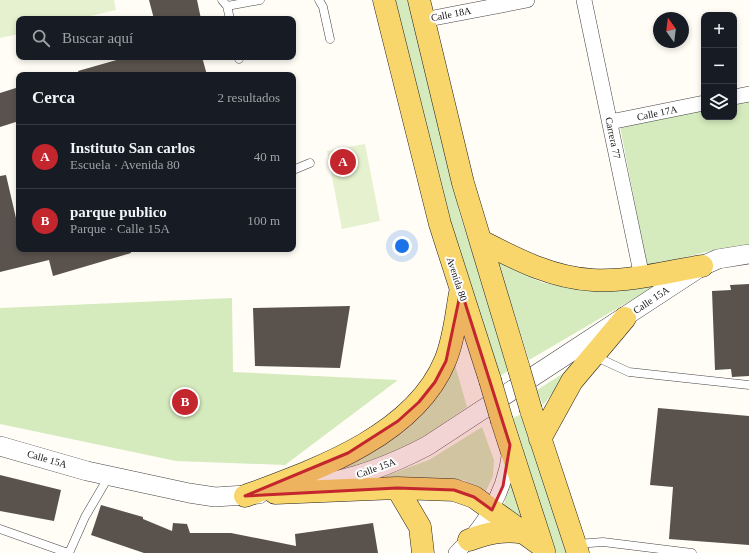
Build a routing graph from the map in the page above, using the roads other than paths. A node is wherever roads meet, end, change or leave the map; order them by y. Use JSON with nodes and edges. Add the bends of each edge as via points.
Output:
{"nodes":[{"id":1,"x":260,"y":0,"type":"edge"},
{"id":2,"x":319,"y":0,"type":"edge"},
{"id":3,"x":384,"y":0,"type":"edge"},
{"id":4,"x":526,"y":0,"type":"edge"},
{"id":5,"x":584,"y":0,"type":"edge"},
{"id":6,"x":225,"y":3,"type":"edge"},
{"id":7,"x":421,"y":10,"type":"edge"},
{"id":8,"x":229,"y":16,"type":"edge"},
{"id":9,"x":330,"y":39,"type":"dead end"},
{"id":10,"x":749,"y":94,"type":"edge"},
{"id":11,"x":737,"y":96,"type":"edge"},
{"id":12,"x":701,"y":104,"type":"edge"},
{"id":13,"x":610,"y":122,"type":"junction"},
{"id":14,"x":310,"y":163,"type":"dead end"},
{"id":15,"x":296,"y":169,"type":"edge"},
{"id":16,"x":481,"y":241,"type":"junction"},
{"id":17,"x":749,"y":254,"type":"edge"},
{"id":18,"x":702,"y":266,"type":"junction"},
{"id":19,"x":642,"y":277,"type":"junction"},
{"id":20,"x":460,"y":290,"type":"junction"},
{"id":21,"x":625,"y":318,"type":"junction"},
{"id":22,"x":593,"y":356,"type":"junction"},
{"id":23,"x":749,"y":385,"type":"edge"},
{"id":24,"x":540,"y":439,"type":"junction"},
{"id":25,"x":510,"y":445,"type":"junction"},
{"id":26,"x":0,"y":446,"type":"edge"},
{"id":27,"x":110,"y":475,"type":"junction"},
{"id":28,"x":397,"y":488,"type":"junction"},
{"id":29,"x":275,"y":493,"type":"junction"},
{"id":30,"x":245,"y":496,"type":"junction"},
{"id":31,"x":492,"y":510,"type":"junction"},
{"id":32,"x":0,"y":529,"type":"edge"},
{"id":33,"x":524,"y":533,"type":"junction"},
{"id":34,"x":463,"y":547,"type":"edge"},
{"id":35,"x":576,"y":549,"type":"edge"},
{"id":36,"x":544,"y":550,"type":"edge"},
{"id":37,"x":68,"y":553,"type":"edge"},
{"id":38,"x":423,"y":553,"type":"edge"},
{"id":39,"x":692,"y":553,"type":"edge"}],
"edges":[{"from":1,"to":6,"type":"lane"},
{"from":2,"to":9,"type":"lane"},
{"from":3,"to":20,"type":"main road","name":"Avenida 80","via":[[434,202]]},
{"from":4,"to":7,"type":"street","name":"Calle 18A"},
{"from":5,"to":13,"type":"street","name":"Carrera 77"},
{"from":6,"to":8,"type":"lane"},
{"from":7,"to":16,"type":"main road","via":[[463,183]]},
{"from":10,"to":11,"type":"street"},
{"from":12,"to":13,"type":"street","name":"Calle 17A"},
{"from":13,"to":19,"type":"street","name":"Carrera 77"},
{"from":14,"to":15,"type":"lane"},
{"from":16,"to":19,"type":"main road","via":[[528,264],[554,273],[592,280]]},
{"from":16,"to":24,"type":"main road","bridge":true},
{"from":17,"to":18,"type":"street","name":"Calle 15A","via":[[718,259]]},
{"from":18,"to":19,"type":"main road"},
{"from":18,"to":21,"type":"street","name":"Calle 15A"},
{"from":20,"to":25,"type":"main road","name":"Avenida 80","bridge":true},
{"from":20,"to":30,"type":"main road","via":[[446,361],[435,382],[418,402],[398,421],[348,452],[289,480]]},
{"from":21,"to":22,"type":"main road"},
{"from":21,"to":29,"type":"street","name":"Calle 15A","via":[[458,428],[406,457],[354,476]]},
{"from":22,"to":23,"type":"lane","via":[[629,372]]},
{"from":22,"to":24,"type":"main road","via":[[572,381]]},
{"from":24,"to":35,"type":"main road"},
{"from":25,"to":31,"type":"street","via":[[503,486]]},
{"from":25,"to":36,"type":"main road","name":"Avenida 80"},
{"from":26,"to":27,"type":"street","name":"Calle 15A"},
{"from":27,"to":30,"type":"street","name":"Calle 15A","via":[[189,493],[215,497]]},
{"from":27,"to":37,"type":"lane","via":[[85,517]]},
{"from":28,"to":29,"type":"main road"},
{"from":28,"to":31,"type":"main road","via":[[464,492]]},
{"from":28,"to":38,"type":"main road","via":[[420,527]]},
{"from":29,"to":30,"type":"street","name":"Calle 15A"},
{"from":31,"to":33,"type":"main road"},
{"from":31,"to":34,"type":"street"},
{"from":32,"to":37,"type":"lane"},
{"from":33,"to":34,"type":"main road","via":[[503,531],[482,536]]},
{"from":33,"to":36,"type":"main road"},
{"from":35,"to":39,"type":"lane","via":[[603,542]]}]}
